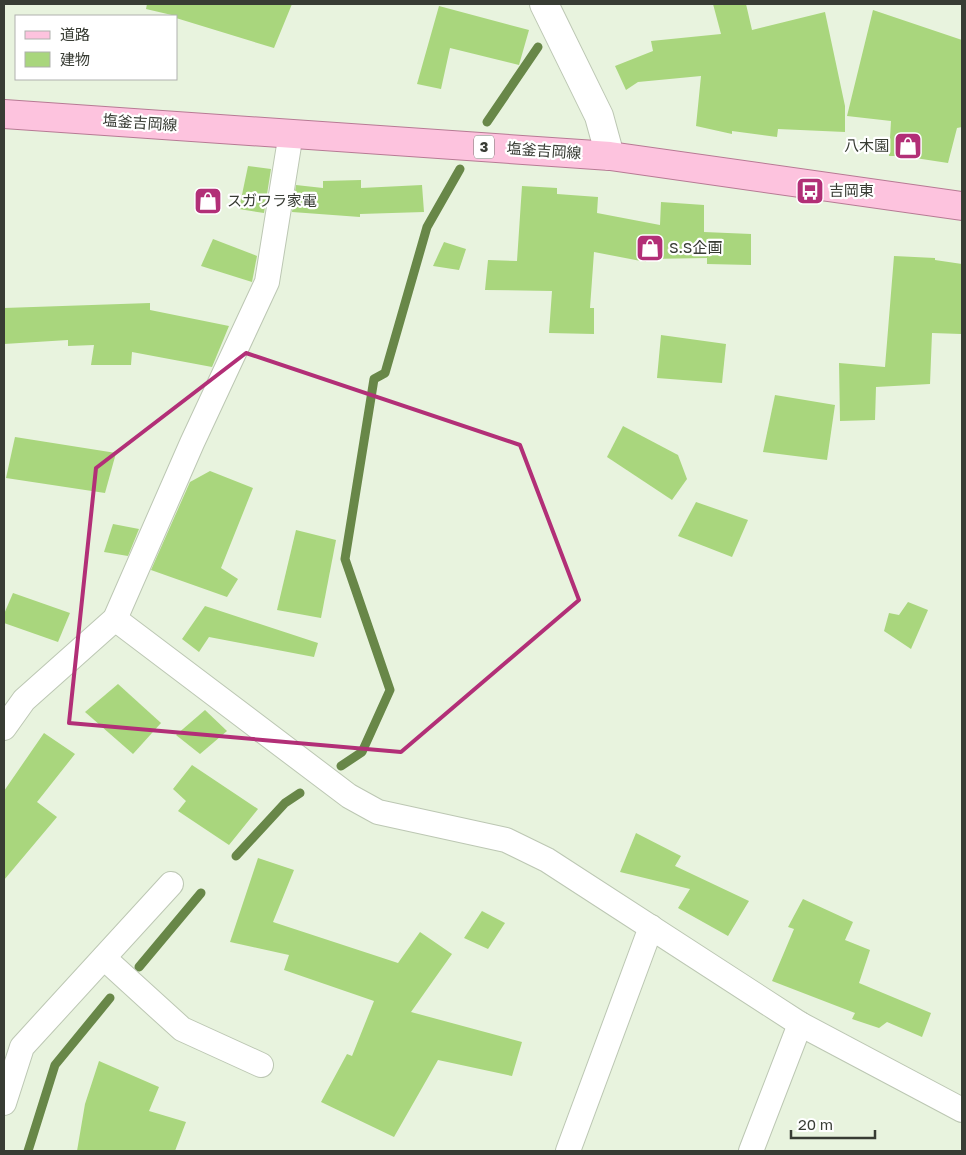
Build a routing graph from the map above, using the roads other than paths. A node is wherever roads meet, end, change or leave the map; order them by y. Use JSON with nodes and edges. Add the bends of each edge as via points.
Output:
{"nodes":[{"id":1,"x":544,"y":4,"type":"edge"},
{"id":2,"x":4,"y":114,"type":"edge"},
{"id":3,"x":291,"y":133,"type":"junction"},
{"id":4,"x":610,"y":156,"type":"junction"},
{"id":5,"x":962,"y":206,"type":"edge"},
{"id":6,"x":114,"y":619,"type":"junction"},
{"id":7,"x":4,"y":728,"type":"edge"},
{"id":8,"x":171,"y":884,"type":"dead end"},
{"id":9,"x":651,"y":927,"type":"junction"},
{"id":10,"x":104,"y":958,"type":"junction"},
{"id":11,"x":800,"y":1024,"type":"junction"},
{"id":12,"x":260,"y":1064,"type":"dead end"},
{"id":13,"x":4,"y":1103,"type":"edge"},
{"id":14,"x":962,"y":1110,"type":"edge"},
{"id":15,"x":568,"y":1151,"type":"edge"},
{"id":16,"x":750,"y":1151,"type":"edge"}],
"edges":[{"from":1,"to":4,"type":"street","via":[[599,116]]},
{"from":2,"to":3,"type":"main road","name":"塩釜吉岡線","number":"3"},
{"from":3,"to":4,"type":"main road","name":"塩釜吉岡線","number":"3"},
{"from":3,"to":6,"type":"street","via":[[268,282]]},
{"from":4,"to":5,"type":"main road","name":"塩釜吉岡線","number":"3"},
{"from":6,"to":7,"type":"street","via":[[24,700]]},
{"from":6,"to":9,"type":"street","via":[[349,796],[378,812],[506,840],[547,860]]},
{"from":8,"to":10,"type":"street"},
{"from":9,"to":11,"type":"street"},
{"from":9,"to":15,"type":"street"},
{"from":10,"to":12,"type":"street","via":[[182,1029]]},
{"from":10,"to":13,"type":"street","via":[[22,1047]]},
{"from":11,"to":14,"type":"street"},
{"from":11,"to":16,"type":"street"}]}
